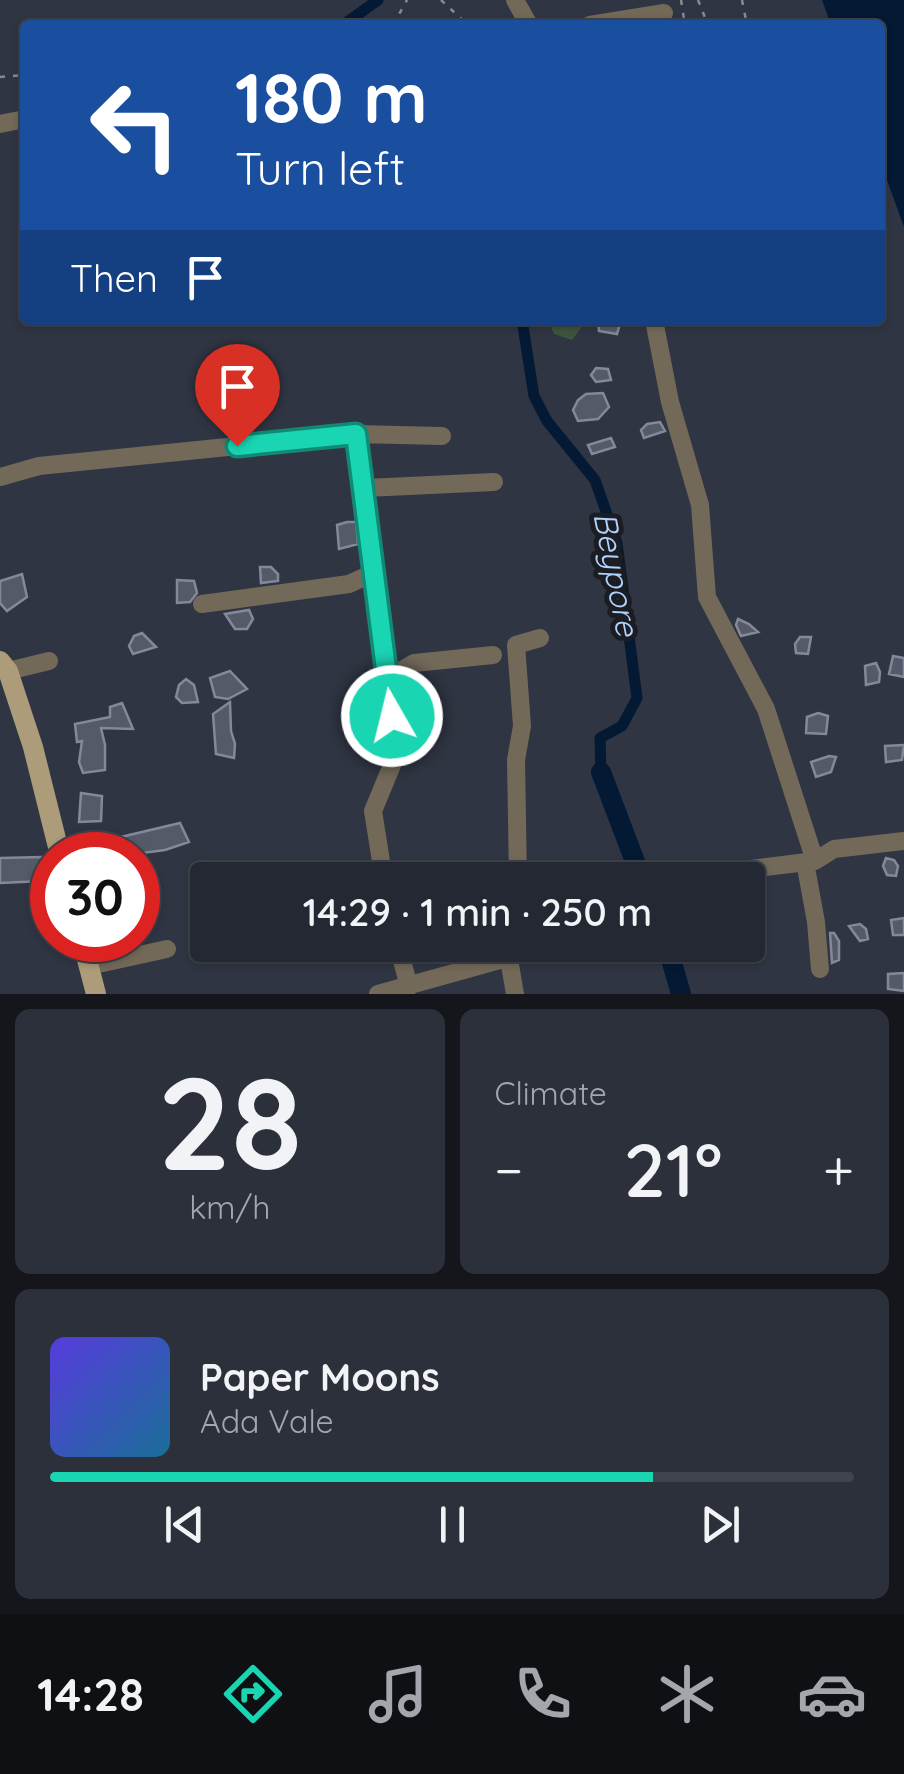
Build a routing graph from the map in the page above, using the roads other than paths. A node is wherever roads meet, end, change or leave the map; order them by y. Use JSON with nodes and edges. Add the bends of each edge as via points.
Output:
{"nodes":[{"id":1,"x":664,"y":13,"type":"dead end"},
{"id":2,"x":621,"y":20,"type":"edge"},
{"id":3,"x":655,"y":325,"type":"edge"},
{"id":4,"x":356,"y":434,"type":"junction"},
{"id":5,"x":442,"y":436,"type":"dead end"},
{"id":6,"x":0,"y":477,"type":"edge"},
{"id":7,"x":494,"y":482,"type":"dead end"},
{"id":8,"x":366,"y":488,"type":"junction"},
{"id":9,"x":373,"y":573,"type":"junction"},
{"id":10,"x":202,"y":604,"type":"dead end"},
{"id":11,"x":540,"y":638,"type":"dead end"},
{"id":12,"x":494,"y":655,"type":"dead end"},
{"id":13,"x":49,"y":661,"type":"dead end"},
{"id":14,"x":4,"y":666,"type":"edge"},
{"id":15,"x":387,"y":679,"type":"junction"},
{"id":16,"x":54,"y":832,"type":"edge"},
{"id":17,"x":904,"y":841,"type":"edge"},
{"id":18,"x":381,"y":862,"type":"edge"},
{"id":19,"x":518,"y":862,"type":"edge"},
{"id":20,"x":810,"y":862,"type":"junction"},
{"id":21,"x":765,"y":867,"type":"edge"},
{"id":22,"x":167,"y":948,"type":"dead end"},
{"id":23,"x":87,"y":962,"type":"edge"},
{"id":24,"x":403,"y":962,"type":"edge"},
{"id":25,"x":480,"y":962,"type":"edge"},
{"id":26,"x":511,"y":962,"type":"edge"},
{"id":27,"x":88,"y":966,"type":"junction"},
{"id":28,"x":820,"y":969,"type":"dead end"},
{"id":29,"x":409,"y":986,"type":"junction"},
{"id":30,"x":96,"y":994,"type":"edge"},
{"id":31,"x":378,"y":994,"type":"edge"},
{"id":32,"x":515,"y":994,"type":"edge"}],
"edges":[{"from":1,"to":2,"type":"street"},
{"from":3,"to":20,"type":"street","via":[[700,505],[707,597],[766,709]]},
{"from":4,"to":5,"type":"street"},
{"from":4,"to":6,"type":"street","via":[[39,466]]},
{"from":4,"to":8,"type":"street"},
{"from":7,"to":8,"type":"street"},
{"from":8,"to":9,"type":"street"},
{"from":9,"to":10,"type":"street","via":[[349,584]]},
{"from":9,"to":15,"type":"street"},
{"from":11,"to":19,"type":"street","via":[[516,646],[522,726]]},
{"from":12,"to":15,"type":"street","via":[[414,664]]},
{"from":13,"to":14,"type":"street"},
{"from":14,"to":16,"type":"main road"},
{"from":15,"to":18,"type":"street","via":[[397,752],[373,811]]},
{"from":17,"to":20,"type":"street","via":[[834,849]]},
{"from":20,"to":21,"type":"street"},
{"from":20,"to":28,"type":"street"},
{"from":22,"to":27,"type":"street"},
{"from":23,"to":27,"type":"main road"},
{"from":24,"to":29,"type":"street"},
{"from":25,"to":29,"type":"street"},
{"from":26,"to":32,"type":"street"},
{"from":27,"to":30,"type":"main road"},
{"from":29,"to":31,"type":"street"}]}
